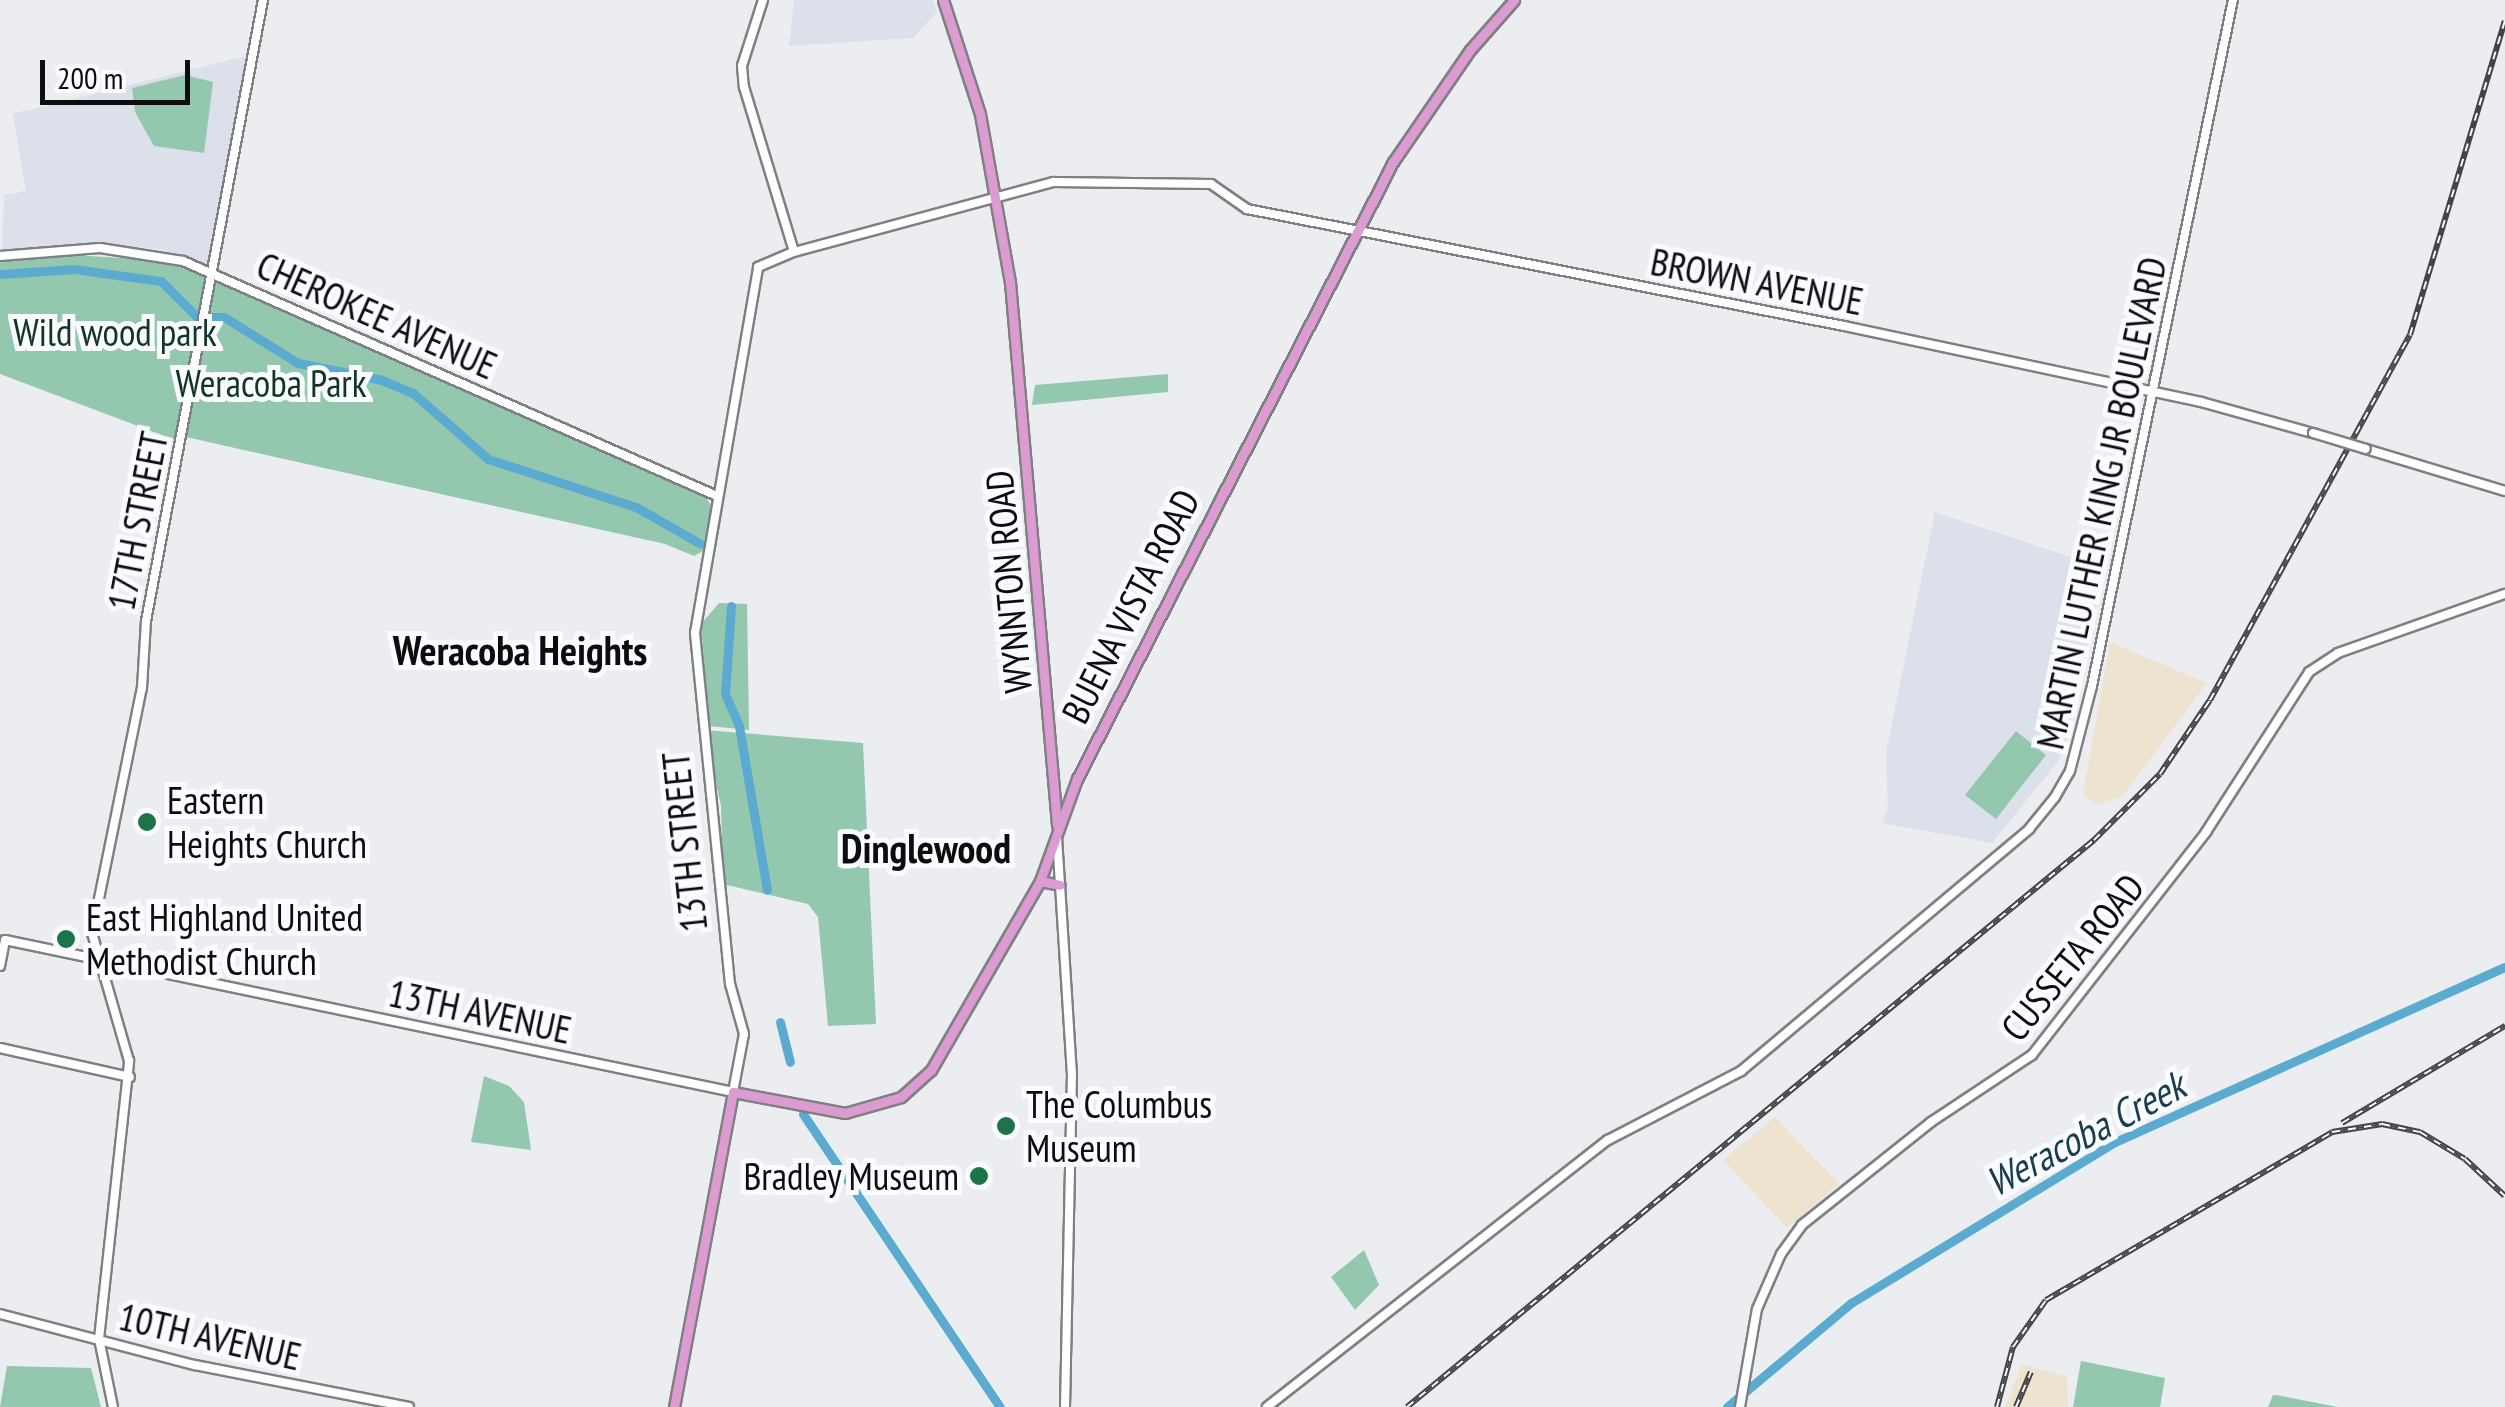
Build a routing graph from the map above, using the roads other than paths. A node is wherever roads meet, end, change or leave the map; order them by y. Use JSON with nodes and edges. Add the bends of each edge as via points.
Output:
{"nodes":[{"id":1,"x":262,"y":0,"type":"edge"},
{"id":2,"x":763,"y":0,"type":"edge"},
{"id":3,"x":943,"y":0,"type":"edge"},
{"id":4,"x":1514,"y":0,"type":"edge"},
{"id":5,"x":2234,"y":0,"type":"edge"},
{"id":6,"x":997,"y":197,"type":"junction"},
{"id":7,"x":1358,"y":230,"type":"junction"},
{"id":8,"x":794,"y":252,"type":"junction"},
{"id":9,"x":0,"y":256,"type":"edge"},
{"id":10,"x":758,"y":268,"type":"joint"},
{"id":11,"x":211,"y":272,"type":"junction"},
{"id":12,"x":2155,"y":392,"type":"junction"},
{"id":13,"x":2503,"y":490,"type":"edge"},
{"id":14,"x":717,"y":496,"type":"junction"},
{"id":15,"x":2505,"y":594,"type":"edge"},
{"id":16,"x":1057,"y":828,"type":"junction"},
{"id":17,"x":1040,"y":881,"type":"junction"},
{"id":18,"x":1060,"y":885,"type":"junction"},
{"id":19,"x":98,"y":960,"type":"junction"},
{"id":20,"x":0,"y":966,"type":"edge"},
{"id":21,"x":0,"y":1048,"type":"edge"},
{"id":22,"x":130,"y":1077,"type":"junction"},
{"id":23,"x":733,"y":1092,"type":"junction"},
{"id":24,"x":0,"y":1314,"type":"edge"},
{"id":25,"x":99,"y":1339,"type":"junction"},
{"id":26,"x":113,"y":1407,"type":"edge"},
{"id":27,"x":409,"y":1407,"type":"edge"},
{"id":28,"x":674,"y":1407,"type":"edge"},
{"id":29,"x":1065,"y":1407,"type":"edge"},
{"id":30,"x":1267,"y":1407,"type":"edge"},
{"id":31,"x":1740,"y":1407,"type":"edge"}],
"edges":[{"from":1,"to":11,"type":"street","name":"17TH STREET"},
{"from":2,"to":8,"type":"street","via":[[742,66],[744,87]]},
{"from":3,"to":6,"type":"main road","name":"WYNNTON ROAD","via":[[980,114]]},
{"from":4,"to":7,"type":"main road","name":"BUENA VISTA ROAD","via":[[1470,50],[1393,162]]},
{"from":5,"to":12,"type":"street","name":"MARTIN LUTHER KING JR BOULEVARD"},
{"from":6,"to":7,"type":"street","name":"BROWN AVENUE","via":[[1080,179],[1210,184],[1247,209]]},
{"from":6,"to":8,"type":"street","name":"BROWN AVENUE"},
{"from":6,"to":16,"type":"main road","name":"WYNNTON ROAD","via":[[1019,359]]},
{"from":7,"to":12,"type":"street","name":"BROWN AVENUE"},
{"from":7,"to":16,"type":"main road","name":"BUENA VISTA ROAD"},
{"from":8,"to":10,"type":"street","name":"BROWN AVENUE"},
{"from":9,"to":11,"type":"street","name":"CHEROKEE AVENUE","via":[[100,248],[156,254]]},
{"from":10,"to":14,"type":"street","name":"13TH STREET"},
{"from":11,"to":14,"type":"street","name":"CHEROKEE AVENUE"},
{"from":11,"to":19,"type":"street","name":"17TH STREET","via":[[146,621],[142,688],[92,933]]},
{"from":12,"to":13,"type":"street","name":"BROWN AVENUE","bridge":true},
{"from":12,"to":30,"type":"street","name":"MARTIN LUTHER KING JR BOULEVARD","via":[[2070,772],[2029,829],[1741,1071],[1608,1140]]},
{"from":14,"to":23,"type":"street","name":"13TH STREET","via":[[694,653],[714,784],[730,984],[744,1034]]},
{"from":15,"to":31,"type":"street","name":"CUSSETA ROAD","via":[[2338,653],[2309,672],[2206,832],[2030,1058],[1931,1122],[1802,1225],[1757,1309]]},
{"from":16,"to":17,"type":"main road","name":"BUENA VISTA ROAD"},
{"from":16,"to":18,"type":"street","name":"WYNNTON ROAD"},
{"from":17,"to":18,"type":"main road"},
{"from":17,"to":23,"type":"main road","name":"BUENA VISTA ROAD","via":[[912,1090],[845,1112]]},
{"from":18,"to":29,"type":"street","name":"WYNNTON ROAD","via":[[1072,1072]]},
{"from":19,"to":20,"type":"street","name":"13TH AVENUE","via":[[5,940]]},
{"from":19,"to":22,"type":"street","via":[[124,1026]]},
{"from":19,"to":23,"type":"street","name":"13TH AVENUE"},
{"from":21,"to":22,"type":"street"},
{"from":22,"to":25,"type":"street"},
{"from":23,"to":28,"type":"main road","name":"13TH STREET"},
{"from":24,"to":25,"type":"street","name":"10TH AVENUE"},
{"from":25,"to":26,"type":"street"},
{"from":25,"to":27,"type":"street","name":"10TH AVENUE","via":[[195,1366]]}]}
